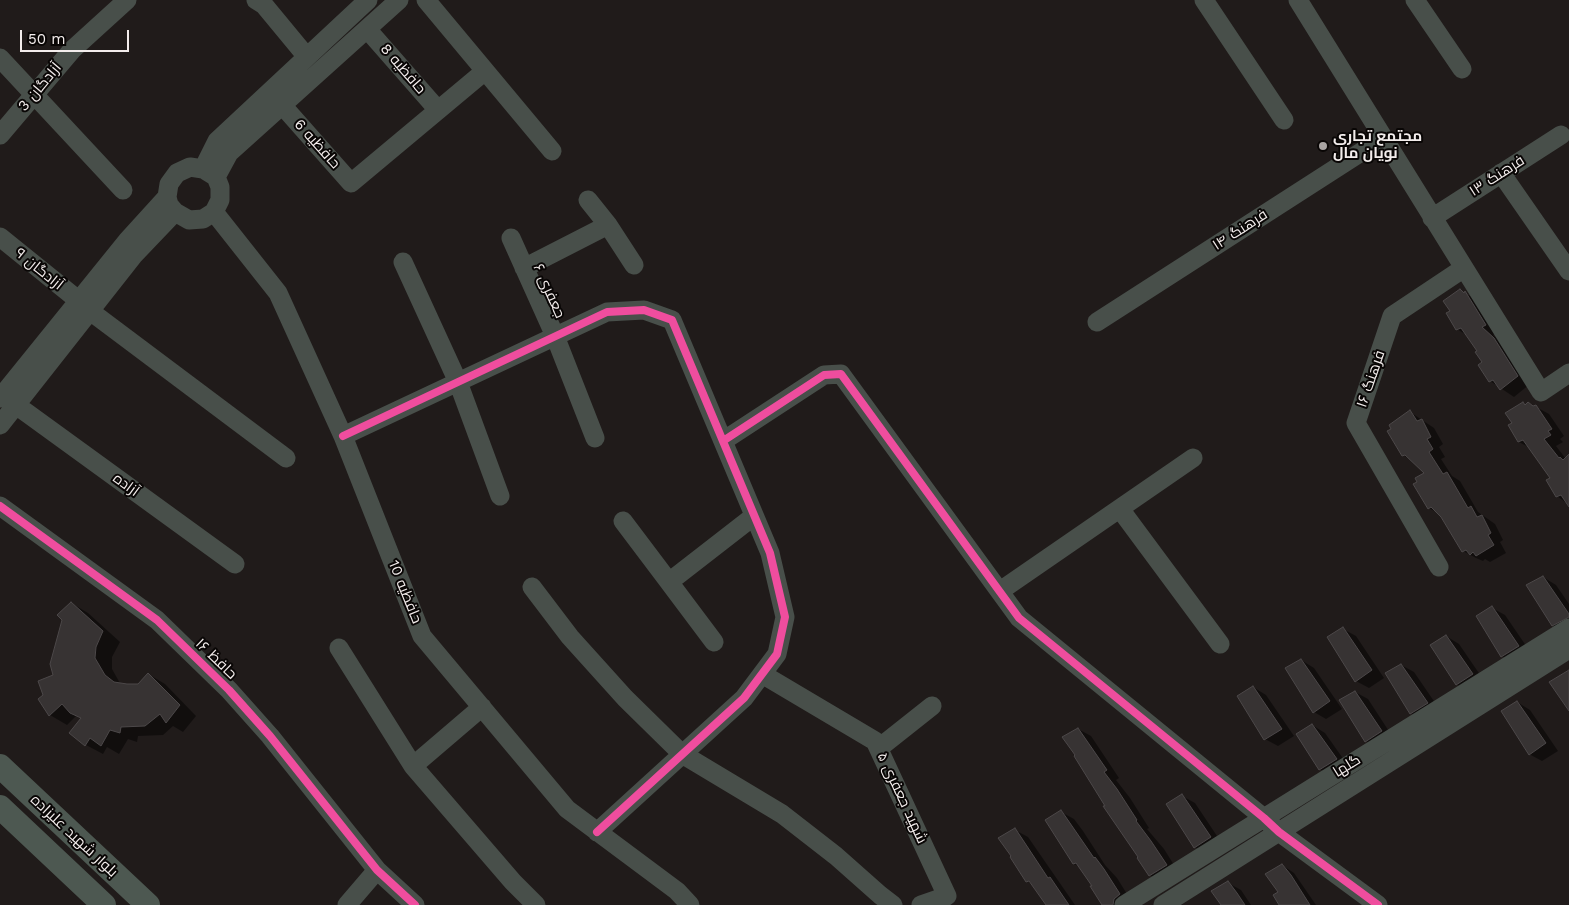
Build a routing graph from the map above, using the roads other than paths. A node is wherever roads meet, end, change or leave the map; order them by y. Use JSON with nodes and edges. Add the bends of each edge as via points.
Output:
{"nodes":[{"id":1,"x":127,"y":0,"type":"edge"},
{"id":2,"x":256,"y":0,"type":"edge"},
{"id":3,"x":368,"y":0,"type":"edge"},
{"id":4,"x":399,"y":0,"type":"edge"},
{"id":5,"x":426,"y":0,"type":"edge"},
{"id":6,"x":1204,"y":0,"type":"edge"},
{"id":7,"x":1298,"y":0,"type":"edge"},
{"id":8,"x":1415,"y":0,"type":"edge"},
{"id":9,"x":367,"y":29,"type":"junction"},
{"id":10,"x":307,"y":57,"type":"junction"},
{"id":11,"x":0,"y":58,"type":"edge"},
{"id":12,"x":1462,"y":69,"type":"dead end"},
{"id":13,"x":485,"y":71,"type":"junction"},
{"id":14,"x":33,"y":94,"type":"junction"},
{"id":15,"x":282,"y":105,"type":"junction"},
{"id":16,"x":438,"y":110,"type":"junction"},
{"id":17,"x":1284,"y":120,"type":"dead end"},
{"id":18,"x":1561,"y":134,"type":"dead end"},
{"id":19,"x":0,"y":135,"type":"edge"},
{"id":20,"x":1383,"y":138,"type":"junction"},
{"id":21,"x":552,"y":151,"type":"dead end"},
{"id":22,"x":210,"y":173,"type":"junction"},
{"id":23,"x":1501,"y":173,"type":"junction"},
{"id":24,"x":122,"y":190,"type":"dead end"},
{"id":25,"x":588,"y":200,"type":"dead end"},
{"id":26,"x":171,"y":205,"type":"junction"},
{"id":27,"x":214,"y":212,"type":"junction"},
{"id":28,"x":1432,"y":218,"type":"junction"},
{"id":29,"x":608,"y":224,"type":"junction"},
{"id":30,"x":0,"y":238,"type":"edge"},
{"id":31,"x":511,"y":238,"type":"dead end"},
{"id":32,"x":403,"y":262,"type":"dead end"},
{"id":33,"x":634,"y":265,"type":"dead end"},
{"id":34,"x":524,"y":268,"type":"junction"},
{"id":35,"x":1464,"y":268,"type":"junction"},
{"id":36,"x":1569,"y":271,"type":"edge"},
{"id":37,"x":84,"y":306,"type":"junction"},
{"id":38,"x":1097,"y":322,"type":"dead end"},
{"id":39,"x":555,"y":336,"type":"junction"},
{"id":40,"x":1569,"y":373,"type":"edge"},
{"id":41,"x":458,"y":382,"type":"junction"},
{"id":42,"x":5,"y":396,"type":"edge"},
{"id":43,"x":0,"y":425,"type":"edge"},
{"id":44,"x":344,"y":436,"type":"junction"},
{"id":45,"x":595,"y":438,"type":"dead end"},
{"id":46,"x":723,"y":440,"type":"junction"},
{"id":47,"x":286,"y":458,"type":"dead end"},
{"id":48,"x":1193,"y":458,"type":"dead end"},
{"id":49,"x":500,"y":496,"type":"dead end"},
{"id":50,"x":0,"y":506,"type":"edge"},
{"id":51,"x":1120,"y":509,"type":"junction"},
{"id":52,"x":754,"y":516,"type":"junction"},
{"id":53,"x":623,"y":521,"type":"dead end"},
{"id":54,"x":235,"y":564,"type":"dead end"},
{"id":55,"x":1439,"y":567,"type":"dead end"},
{"id":56,"x":669,"y":582,"type":"junction"},
{"id":57,"x":532,"y":587,"type":"dead end"},
{"id":58,"x":1000,"y":591,"type":"junction"},
{"id":59,"x":1569,"y":628,"type":"edge"},
{"id":60,"x":714,"y":642,"type":"dead end"},
{"id":61,"x":1220,"y":644,"type":"dead end"},
{"id":62,"x":339,"y":648,"type":"dead end"},
{"id":63,"x":1569,"y":649,"type":"edge"},
{"id":64,"x":762,"y":674,"type":"junction"},
{"id":65,"x":932,"y":706,"type":"dead end"},
{"id":66,"x":482,"y":707,"type":"junction"},
{"id":67,"x":879,"y":748,"type":"junction"},
{"id":68,"x":682,"y":754,"type":"junction"},
{"id":69,"x":0,"y":766,"type":"edge"},
{"id":70,"x":413,"y":766,"type":"junction"},
{"id":71,"x":0,"y":807,"type":"edge"},
{"id":72,"x":1264,"y":818,"type":"junction"},
{"id":73,"x":597,"y":832,"type":"junction"},
{"id":74,"x":1279,"y":832,"type":"junction"},
{"id":75,"x":377,"y":870,"type":"junction"},
{"id":76,"x":887,"y":900,"type":"edge"},
{"id":77,"x":104,"y":905,"type":"edge"},
{"id":78,"x":148,"y":905,"type":"edge"},
{"id":79,"x":347,"y":905,"type":"edge"},
{"id":80,"x":415,"y":905,"type":"edge"},
{"id":81,"x":536,"y":905,"type":"edge"},
{"id":82,"x":690,"y":905,"type":"edge"},
{"id":83,"x":921,"y":905,"type":"edge"},
{"id":84,"x":1124,"y":905,"type":"edge"},
{"id":85,"x":1163,"y":905,"type":"edge"},
{"id":86,"x":1378,"y":905,"type":"edge"}],
"edges":[{"from":1,"to":14,"type":"street","name":"آزادگان 3","via":[[72,50]]},
{"from":2,"to":10,"type":"street","via":[[264,5]]},
{"from":3,"to":10,"type":"street"},
{"from":4,"to":9,"type":"street"},
{"from":5,"to":13,"type":"street"},
{"from":6,"to":17,"type":"street"},
{"from":7,"to":20,"type":"street"},
{"from":8,"to":12,"type":"street"},
{"from":9,"to":15,"type":"street"},
{"from":9,"to":16,"type":"street","name":"حافظیه 8"},
{"from":10,"to":22,"type":"street","via":[[216,141]]},
{"from":11,"to":14,"type":"street"},
{"from":13,"to":16,"type":"street"},
{"from":13,"to":21,"type":"street"},
{"from":14,"to":19,"type":"street","name":"آزادگان 3"},
{"from":14,"to":24,"type":"street"},
{"from":15,"to":16,"type":"street","name":"حافظیه 6","via":[[351,183]]},
{"from":15,"to":22,"type":"street"},
{"from":18,"to":23,"type":"street","name":"فرهنگ ۱۳"},
{"from":20,"to":28,"type":"street"},
{"from":20,"to":38,"type":"street","name":"فرهنگ ۱۴"},
{"from":22,"to":26,"type":"street","via":[[190,167],[177,173],[169,184]]},
{"from":22,"to":27,"type":"street","via":[[220,187],[220,200]]},
{"from":23,"to":28,"type":"street","name":"فرهنگ ۱۳"},
{"from":23,"to":36,"type":"street"},
{"from":25,"to":29,"type":"street"},
{"from":26,"to":27,"type":"street","via":[[188,220],[202,219]]},
{"from":26,"to":37,"type":"street","via":[[127,241]]},
{"from":27,"to":44,"type":"street","name":"حافظیه 10","via":[[278,293]]},
{"from":28,"to":35,"type":"street"},
{"from":29,"to":33,"type":"street"},
{"from":29,"to":34,"type":"street"},
{"from":30,"to":37,"type":"street","name":"آزادگان ۹"},
{"from":31,"to":34,"type":"street","name":"جعفری ۶"},
{"from":32,"to":41,"type":"street"},
{"from":34,"to":39,"type":"street","name":"جعفری ۶"},
{"from":35,"to":40,"type":"street","via":[[1541,392]]},
{"from":35,"to":55,"type":"street","name":"فرهنگ ۱۶","via":[[1392,316],[1356,424]]},
{"from":37,"to":42,"type":"street"},
{"from":37,"to":47,"type":"street","name":"آزادگان ۹"},
{"from":39,"to":41,"type":"street"},
{"from":39,"to":45,"type":"street","name":"جعفری ۶"},
{"from":39,"to":46,"type":"street","via":[[607,312],[644,310],[672,320]]},
{"from":41,"to":44,"type":"street"},
{"from":41,"to":49,"type":"street"},
{"from":42,"to":43,"type":"street"},
{"from":42,"to":54,"type":"street","name":"آزاده"},
{"from":44,"to":66,"type":"street","name":"حافظیه 10","via":[[422,636]]},
{"from":46,"to":52,"type":"street"},
{"from":46,"to":58,"type":"street","via":[[824,375],[841,374]]},
{"from":48,"to":51,"type":"street"},
{"from":50,"to":75,"type":"street","name":"حافظ ۱۶","via":[[157,620],[270,736]]},
{"from":51,"to":58,"type":"street"},
{"from":51,"to":61,"type":"street"},
{"from":52,"to":56,"type":"street"},
{"from":52,"to":64,"type":"street","via":[[770,553],[785,617],[777,654]]},
{"from":53,"to":56,"type":"street"},
{"from":56,"to":60,"type":"street"},
{"from":57,"to":68,"type":"street","via":[[570,637]]},
{"from":58,"to":72,"type":"street","via":[[1019,618]]},
{"from":59,"to":72,"type":"street","name":"گلها"},
{"from":62,"to":70,"type":"street"},
{"from":63,"to":74,"type":"street","name":"گلها"},
{"from":64,"to":67,"type":"street","name":"شهید جعفری ۵","via":[[875,741]]},
{"from":64,"to":68,"type":"street","via":[[744,698]]},
{"from":65,"to":67,"type":"street"},
{"from":66,"to":70,"type":"street"},
{"from":66,"to":73,"type":"street","name":"حافظیه 10","via":[[567,810]]},
{"from":67,"to":83,"type":"street","name":"شهید جعفری ۵","via":[[947,896]]},
{"from":68,"to":73,"type":"street"},
{"from":68,"to":76,"type":"street","via":[[782,814]]},
{"from":69,"to":78,"type":"main road","name":"بلوار شهید علیزاده"},
{"from":70,"to":81,"type":"street"},
{"from":71,"to":77,"type":"main road","name":"بلوار شهید علیزاده"},
{"from":72,"to":74,"type":"street"},
{"from":72,"to":84,"type":"street","name":"گلها"},
{"from":73,"to":82,"type":"street","name":"حافظیه 10"},
{"from":74,"to":85,"type":"street","name":"گلها"},
{"from":74,"to":86,"type":"street"},
{"from":75,"to":79,"type":"street"},
{"from":75,"to":80,"type":"street","name":"حافظ ۱۶"}]}
